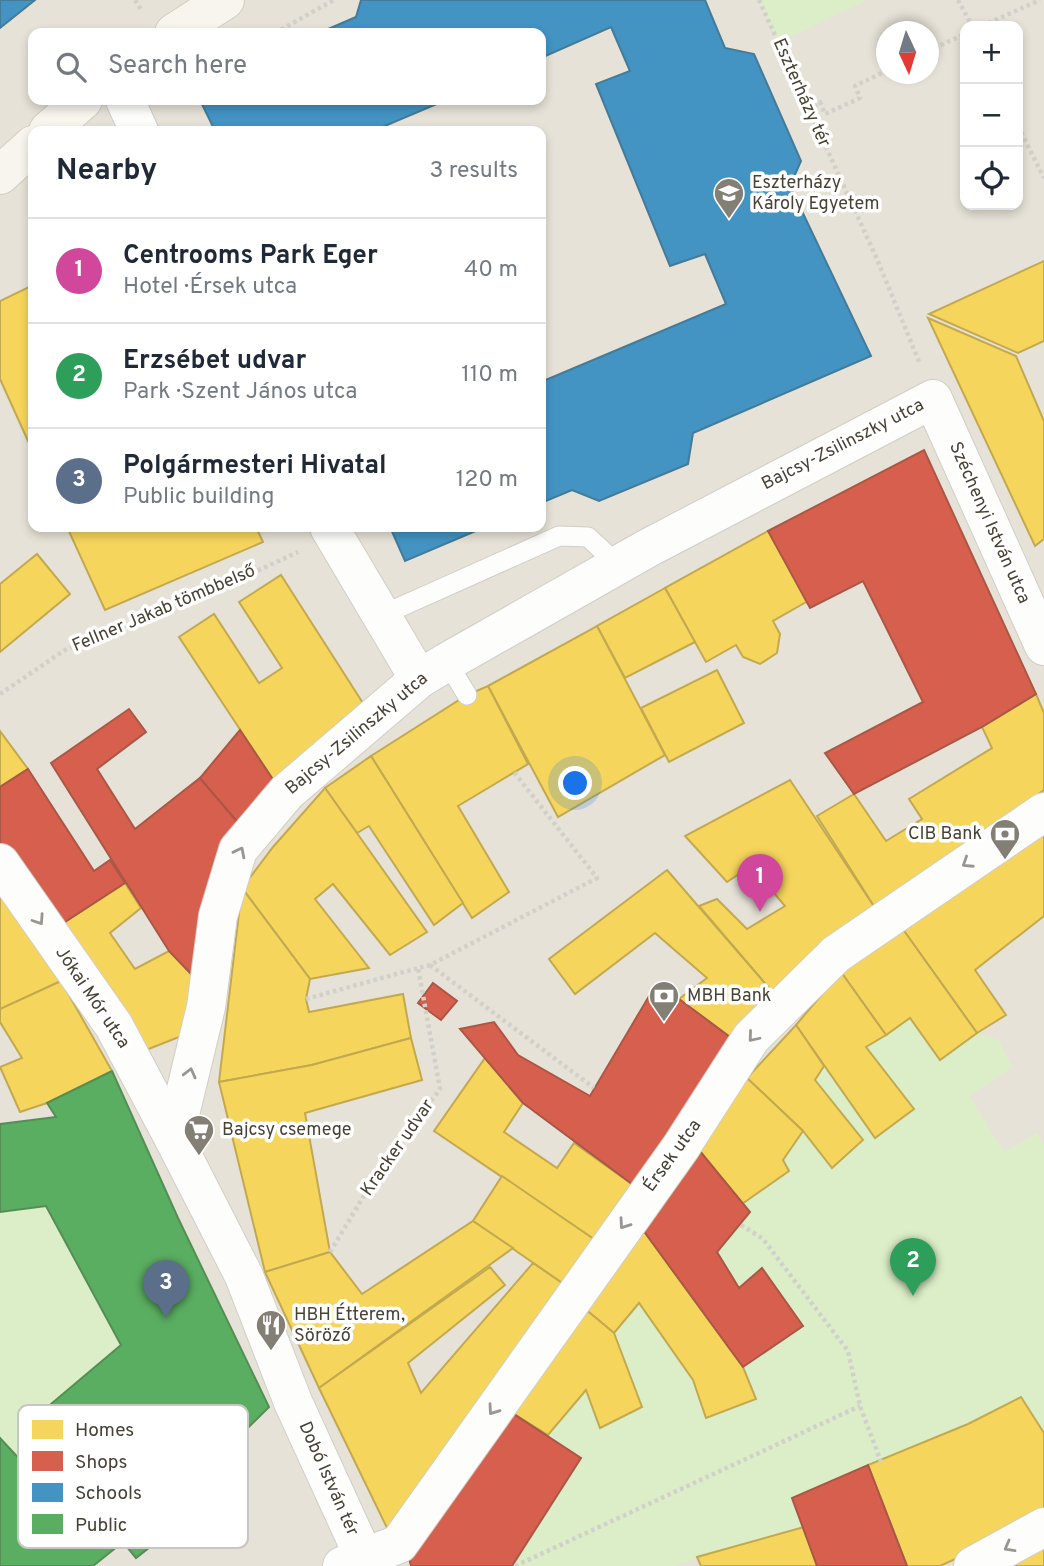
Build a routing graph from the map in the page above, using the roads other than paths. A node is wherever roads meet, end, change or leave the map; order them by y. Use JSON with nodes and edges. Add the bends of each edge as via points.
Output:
{"nodes":[{"id":1,"x":225,"y":0,"type":"edge"},
{"id":2,"x":182,"y":28,"type":"edge"},
{"id":3,"x":77,"y":105,"type":"edge"},
{"id":4,"x":127,"y":105,"type":"edge"},
{"id":5,"x":54,"y":126,"type":"edge"},
{"id":6,"x":137,"y":126,"type":"edge"},
{"id":7,"x":28,"y":150,"type":"edge"},
{"id":8,"x":0,"y":175,"type":"edge"},
{"id":9,"x":933,"y":399,"type":"joint"},
{"id":10,"x":332,"y":532,"type":"edge"},
{"id":11,"x":618,"y":565,"type":"junction"},
{"id":12,"x":380,"y":616,"type":"junction"},
{"id":13,"x":1044,"y":646,"type":"edge"},
{"id":14,"x":433,"y":671,"type":"junction"},
{"id":15,"x":467,"y":695,"type":"dead end"},
{"id":16,"x":1044,"y":812,"type":"edge"},
{"id":17,"x":0,"y":863,"type":"edge"},
{"id":18,"x":174,"y":1139,"type":"junction"},
{"id":19,"x":1044,"y":1527,"type":"edge"},
{"id":20,"x":358,"y":1563,"type":"edge"},
{"id":21,"x":973,"y":1566,"type":"edge"}],
"edges":[{"from":1,"to":2,"type":"street"},
{"from":3,"to":5,"type":"street"},
{"from":4,"to":6,"type":"street"},
{"from":7,"to":8,"type":"street"},
{"from":9,"to":11,"type":"street","name":"Bajcsy-Zsilinszky utca"},
{"from":9,"to":13,"type":"street","name":"Széchenyi István utca"},
{"from":10,"to":12,"type":"street"},
{"from":11,"to":12,"type":"lane","via":[[589,537],[559,536]]},
{"from":11,"to":14,"type":"street","name":"Bajcsy-Zsilinszky utca"},
{"from":12,"to":14,"type":"street"},
{"from":14,"to":15,"type":"lane"},
{"from":18,"to":14,"type":"street","name":"Bajcsy-Zsilinszky utca","one_way":true,"via":[[206,1007],[218,916],[238,850],[287,792]]},
{"from":16,"to":20,"type":"street","name":"Érsek utca","one_way":true,"via":[[836,954],[751,1038],[681,1147],[399,1544]]},
{"from":17,"to":18,"type":"street","name":"Jókai Mór utca","one_way":true,"via":[[114,1026]]},
{"from":18,"to":20,"type":"street","name":"Dobó István tér","via":[[244,1276]]},
{"from":19,"to":21,"type":"street","one_way":true}]}
